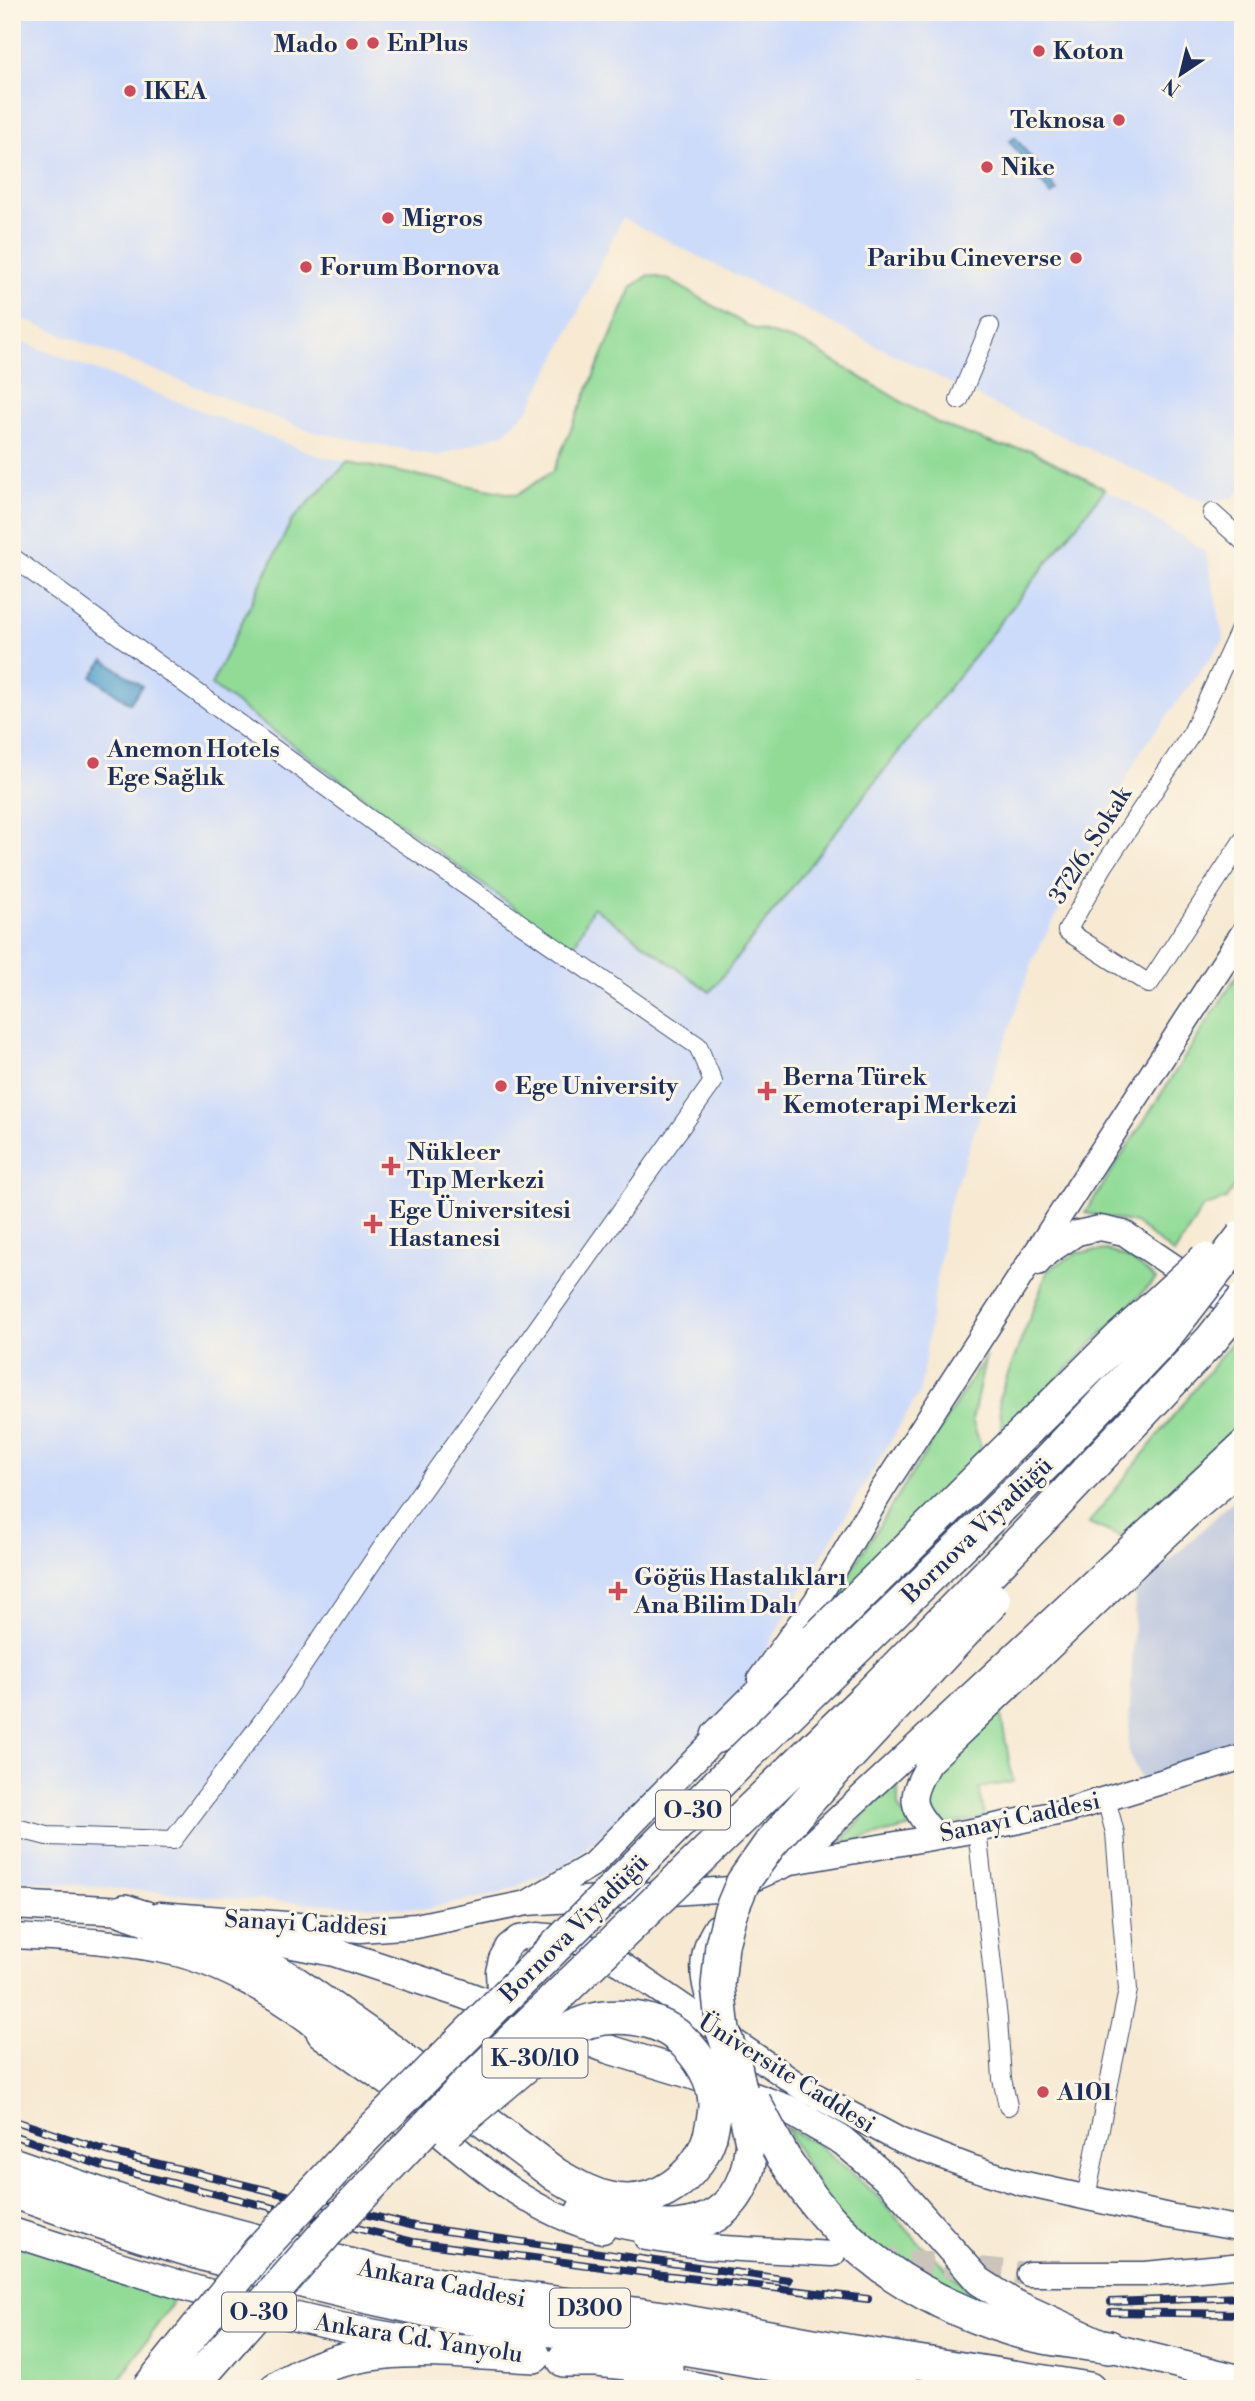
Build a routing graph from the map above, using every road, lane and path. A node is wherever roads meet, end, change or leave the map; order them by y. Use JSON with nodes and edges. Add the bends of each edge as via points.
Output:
{"nodes":[{"id":1,"x":990,"y":326,"type":"dead end"},
{"id":2,"x":959,"y":400,"type":"dead end"},
{"id":3,"x":1212,"y":513,"type":"dead end"},
{"id":4,"x":1243,"y":541,"type":"edge"},
{"id":5,"x":12,"y":557,"type":"edge"},
{"id":6,"x":1243,"y":623,"type":"edge"},
{"id":7,"x":1243,"y":841,"type":"edge"},
{"id":8,"x":1243,"y":933,"type":"edge"},
{"id":9,"x":1243,"y":1225,"type":"edge"},
{"id":10,"x":1243,"y":1236,"type":"edge"},
{"id":11,"x":1009,"y":1293,"type":"junction"},
{"id":12,"x":1243,"y":1300,"type":"edge"},
{"id":13,"x":1243,"y":1313,"type":"edge"},
{"id":14,"x":1211,"y":1340,"type":"junction"},
{"id":15,"x":1243,"y":1442,"type":"edge"},
{"id":16,"x":1243,"y":1470,"type":"edge"},
{"id":17,"x":718,"y":1736,"type":"junction"},
{"id":18,"x":1243,"y":1756,"type":"edge"},
{"id":19,"x":1106,"y":1799,"type":"junction"},
{"id":20,"x":12,"y":1827,"type":"edge"},
{"id":21,"x":977,"y":1830,"type":"junction"},
{"id":22,"x":937,"y":1836,"type":"junction"},
{"id":23,"x":792,"y":1861,"type":"junction"},
{"id":24,"x":527,"y":1903,"type":"junction"},
{"id":25,"x":12,"y":1905,"type":"edge"},
{"id":26,"x":125,"y":1911,"type":"junction"},
{"id":27,"x":12,"y":1936,"type":"edge"},
{"id":28,"x":523,"y":2017,"type":"junction"},
{"id":29,"x":323,"y":2032,"type":"junction"},
{"id":30,"x":743,"y":2058,"type":"junction"},
{"id":31,"x":1008,"y":2106,"type":"dead end"},
{"id":32,"x":12,"y":2164,"type":"edge"},
{"id":33,"x":12,"y":2191,"type":"edge"},
{"id":34,"x":1086,"y":2197,"type":"junction"},
{"id":35,"x":95,"y":2208,"type":"junction"},
{"id":36,"x":1243,"y":2230,"type":"edge"},
{"id":37,"x":12,"y":2232,"type":"edge"},
{"id":38,"x":326,"y":2233,"type":"junction"},
{"id":39,"x":833,"y":2254,"type":"dead end"},
{"id":40,"x":1243,"y":2264,"type":"edge"},
{"id":41,"x":1029,"y":2274,"type":"tunnel mouth"},
{"id":42,"x":1109,"y":2347,"type":"junction"},
{"id":43,"x":549,"y":2358,"type":"junction"},
{"id":44,"x":1243,"y":2379,"type":"edge"},
{"id":45,"x":148,"y":2389,"type":"edge"},
{"id":46,"x":189,"y":2389,"type":"edge"},
{"id":47,"x":276,"y":2389,"type":"edge"},
{"id":48,"x":710,"y":2389,"type":"edge"},
{"id":49,"x":891,"y":2389,"type":"edge"},
{"id":50,"x":904,"y":2389,"type":"edge"},
{"id":51,"x":1089,"y":2389,"type":"edge"}],
"edges":[{"from":1,"to":2,"type":"street"},
{"from":3,"to":4,"type":"street"},
{"from":5,"to":20,"type":"street","via":[[375,823],[698,1046],[713,1082],[400,1521],[287,1689],[173,1840],[47,1836]]},
{"from":6,"to":7,"type":"street","name":"372/6. Sokak","via":[[1192,733],[1103,867],[1067,931],[1149,984]]},
{"from":8,"to":11,"type":"main road"},
{"from":9,"to":17,"type":"highway","bridge":true,"via":[[1119,1339]]},
{"from":10,"to":45,"type":"highway","name":"Bornova Viyadüğü","number":"O-30","bridge":true,"via":[[1161,1342],[1045,1464],[366,2136],[258,2252]]},
{"from":11,"to":13,"type":"main road","via":[[1068,1238],[1100,1228],[1124,1233]]},
{"from":11,"to":17,"type":"main road","via":[[816,1601]]},
{"from":12,"to":14,"type":"highway","name":"Bornova Viyadüğü","number":"O-30","bridge":true},
{"from":14,"to":30,"type":"highway","number":"O-30","bridge":true,"via":[[1041,1550],[828,1777],[743,1882],[722,1945],[718,1986],[720,2014]]},
{"from":14,"to":38,"type":"highway","name":"Bornova Viyadüğü","number":"O-30","bridge":true,"via":[[866,1698],[468,2083]]},
{"from":15,"to":23,"type":"main road"},
{"from":16,"to":22,"type":"main road","via":[[929,1763],[914,1795],[918,1815]]},
{"from":17,"to":24,"type":"main road","via":[[593,1864]]},
{"from":18,"to":19,"type":"main road","name":"Sanayi Caddesi"},
{"from":19,"to":21,"type":"main road","name":"Sanayi Caddesi"},
{"from":19,"to":34,"type":"street","via":[[1115,1833],[1128,1990]]},
{"from":21,"to":22,"type":"main road","name":"Sanayi Caddesi"},
{"from":21,"to":31,"type":"street"},
{"from":22,"to":23,"type":"main road","name":"Sanayi Caddesi"},
{"from":23,"to":24,"type":"main road","via":[[730,1889]]},
{"from":23,"to":30,"type":"main road","via":[[717,1925],[704,1955],[704,1982],[711,2004]]},
{"from":24,"to":26,"type":"main road","name":"Sanayi Caddesi","via":[[416,1926],[360,1930]]},
{"from":25,"to":26,"type":"main road"},
{"from":26,"to":28,"type":"main road","via":[[334,1952]]},
{"from":26,"to":38,"type":"highway","number":"K-30/10","bridge":true,"via":[[241,1951],[292,1981],[390,2050],[556,2175],[613,2200],[663,2193],[696,2166],[706,2149],[715,2105],[705,2068],[677,2035],[648,2021],[619,2017],[568,2030]]},
{"from":27,"to":29,"type":"main road","via":[[176,1954],[224,1970]]},
{"from":28,"to":30,"type":"main road","name":"Üniversite Caddesi","via":[[499,1989],[501,1959],[508,1945],[519,1938],[558,1937],[581,1943],[622,1965]]},
{"from":28,"to":42,"type":"main road","via":[[787,2109],[844,2141],[893,2184],[979,2281],[1013,2303]]},
{"from":29,"to":30,"type":"highway","number":"O-30","bridge":true,"via":[[573,2208],[645,2226],[675,2228],[713,2217],[737,2192],[747,2173],[752,2142]]},
{"from":29,"to":39,"type":"main road","via":[[475,2164],[559,2218],[606,2232],[705,2247]]},
{"from":30,"to":34,"type":"main road","name":"Üniversite Caddesi","via":[[901,2141],[990,2174]]},
{"from":30,"to":42,"type":"highway","bridge":true,"via":[[783,2157],[817,2205],[878,2264],[935,2301],[1015,2330]]},
{"from":32,"to":35,"type":"highway","name":"Ankara Caddesi","number":"D300"},
{"from":33,"to":35,"type":"highway","name":"Ankara Caddesi","number":"D300"},
{"from":34,"to":36,"type":"main road","name":"Üniversite Caddesi"},
{"from":35,"to":50,"type":"highway","name":"Ankara Caddesi","number":"D300","via":[[198,2254],[378,2299]]},
{"from":35,"to":51,"type":"highway","name":"Ankara Caddesi","number":"D300","via":[[162,2216],[395,2277]]},
{"from":37,"to":43,"type":"main road","name":"Ankara Cd. Yanyolu","via":[[307,2321]]},
{"from":38,"to":46,"type":"highway","name":"Bornova Viyadüğü","number":"O-30","bridge":true},
{"from":40,"to":41,"type":"main road","via":[[1145,2274]]},
{"from":42,"to":44,"type":"main road"},
{"from":43,"to":47,"type":"highway","via":[[397,2350],[344,2358],[299,2374]]},
{"from":43,"to":48,"type":"main road","name":"Ankara Cd. Yanyolu"},
{"from":43,"to":49,"type":"highway"}]}
